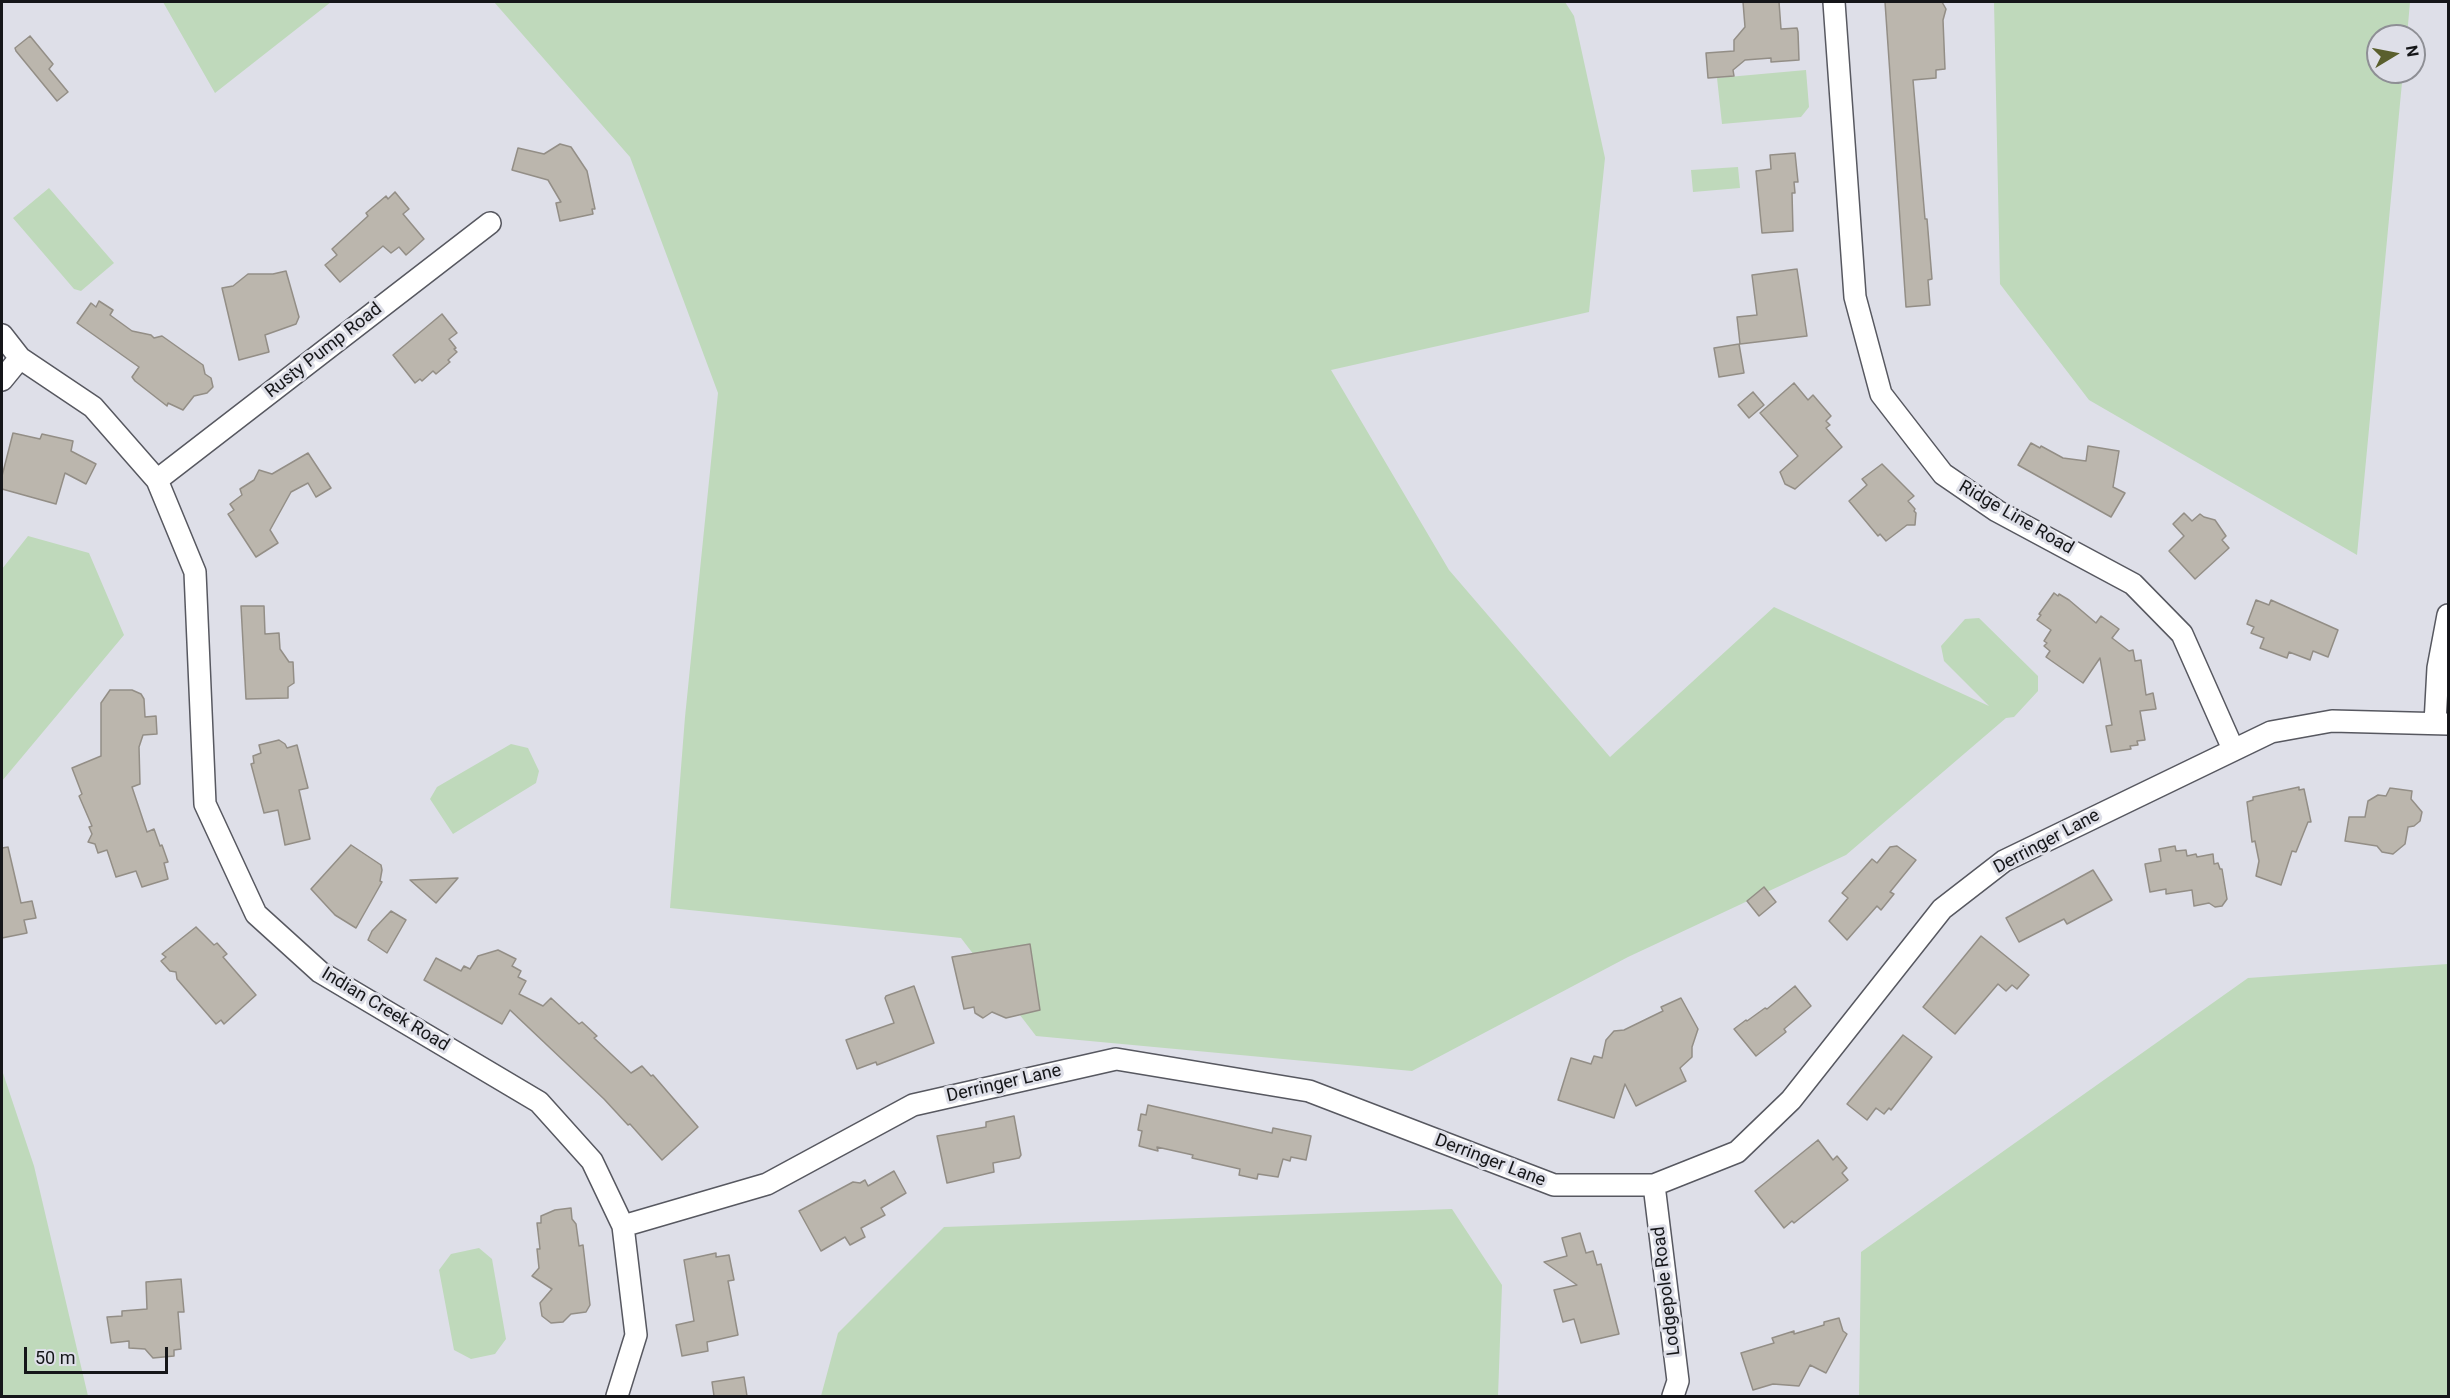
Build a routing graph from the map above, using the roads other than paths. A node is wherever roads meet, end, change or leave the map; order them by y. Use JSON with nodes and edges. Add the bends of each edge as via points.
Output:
{"nodes":[{"id":1,"x":1834,"y":2,"type":"edge"},
{"id":2,"x":490,"y":223,"type":"dead end"},
{"id":3,"x":2,"y":335,"type":"edge"},
{"id":4,"x":20,"y":358,"type":"junction"},
{"id":5,"x":2,"y":380,"type":"edge"},
{"id":6,"x":157,"y":480,"type":"junction"},
{"id":7,"x":2448,"y":615,"type":"edge"},
{"id":8,"x":2442,"y":723,"type":"edge"},
{"id":9,"x":2233,"y":749,"type":"junction"},
{"id":10,"x":1654,"y":1185,"type":"junction"},
{"id":11,"x":623,"y":1226,"type":"junction"},
{"id":12,"x":617,"y":1396,"type":"edge"},
{"id":13,"x":1674,"y":1396,"type":"edge"}],
"edges":[{"from":1,"to":9,"type":"street","name":"Ridge Line Road","via":[[1855,297],[1881,394],[1942,474],[1997,511],[2133,584],[2182,634]]},
{"from":2,"to":6,"type":"street","name":"Rusty Pump Road"},
{"from":3,"to":4,"type":"street","name":"Indian Creek Road"},
{"from":4,"to":5,"type":"street"},
{"from":4,"to":6,"type":"street","name":"Indian Creek Road","via":[[93,407]]},
{"from":6,"to":11,"type":"street","name":"Indian Creek Road","via":[[195,572],[205,804],[256,914],[320,972],[539,1102],[592,1161]]},
{"from":7,"to":8,"type":"street","via":[[2438,668]]},
{"from":8,"to":9,"type":"street","name":"Derringer Lane","via":[[2332,722],[2271,732]]},
{"from":9,"to":10,"type":"street","name":"Derringer Lane","via":[[2004,861],[1942,909],[1791,1100],[1737,1152]]},
{"from":10,"to":11,"type":"street","name":"Derringer Lane","via":[[1554,1185],[1309,1091],[1116,1059],[913,1105],[767,1184]]},
{"from":10,"to":13,"type":"street","name":"Lodgepole Road","via":[[1678,1381]]},
{"from":11,"to":12,"type":"street","name":"Indian Creek Road","via":[[636,1335]]}]}
